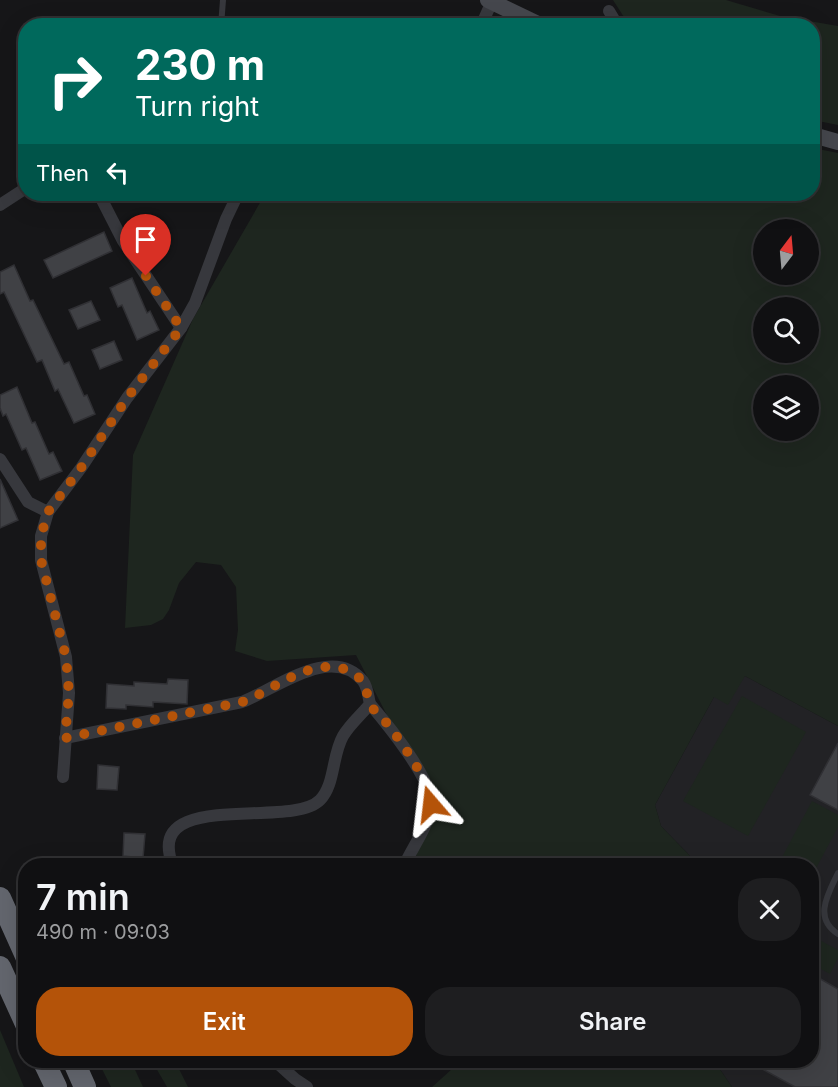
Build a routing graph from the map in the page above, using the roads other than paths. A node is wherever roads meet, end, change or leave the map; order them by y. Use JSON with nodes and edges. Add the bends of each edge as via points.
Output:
{"nodes":[{"id":1,"x":223,"y":0,"type":"edge"},
{"id":2,"x":491,"y":1,"type":"edge"},
{"id":3,"x":511,"y":11,"type":"junction"},
{"id":4,"x":222,"y":18,"type":"edge"},
{"id":5,"x":485,"y":18,"type":"edge"},
{"id":6,"x":509,"y":18,"type":"edge"},
{"id":7,"x":524,"y":18,"type":"edge"},
{"id":8,"x":820,"y":137,"type":"edge"},
{"id":9,"x":838,"y":142,"type":"edge"},
{"id":10,"x":18,"y":193,"type":"edge"},
{"id":11,"x":103,"y":201,"type":"edge"},
{"id":12,"x":235,"y":201,"type":"edge"},
{"id":13,"x":0,"y":205,"type":"edge"},
{"id":14,"x":181,"y":328,"type":"junction"},
{"id":15,"x":0,"y":459,"type":"edge"},
{"id":16,"x":48,"y":512,"type":"junction"},
{"id":17,"x":370,"y":704,"type":"junction"},
{"id":18,"x":65,"y":738,"type":"junction"},
{"id":19,"x":63,"y":777,"type":"dead end"},
{"id":20,"x":171,"y":858,"type":"edge"},
{"id":21,"x":408,"y":858,"type":"edge"},
{"id":22,"x":838,"y":873,"type":"edge"},
{"id":23,"x":0,"y":898,"type":"edge"},
{"id":24,"x":838,"y":934,"type":"edge"},
{"id":25,"x":18,"y":938,"type":"edge"},
{"id":26,"x":0,"y":967,"type":"edge"},
{"id":27,"x":18,"y":1006,"type":"edge"},
{"id":28,"x":47,"y":1068,"type":"edge"},
{"id":29,"x":77,"y":1068,"type":"edge"},
{"id":30,"x":283,"y":1068,"type":"edge"},
{"id":31,"x":56,"y":1087,"type":"edge"},
{"id":32,"x":85,"y":1087,"type":"edge"},
{"id":33,"x":307,"y":1087,"type":"edge"}],
"edges":[{"from":1,"to":4,"type":"lane"},
{"from":2,"to":3,"type":"main road"},
{"from":2,"to":5,"type":"street"},
{"from":3,"to":6,"type":"street"},
{"from":3,"to":7,"type":"main road"},
{"from":8,"to":9,"type":"main road"},
{"from":10,"to":13,"type":"street"},
{"from":11,"to":14,"type":"street","via":[[123,241]]},
{"from":12,"to":14,"type":"street","via":[[195,303]]},
{"from":14,"to":16,"type":"street"},
{"from":15,"to":16,"type":"street","via":[[28,502]]},
{"from":16,"to":18,"type":"street","via":[[41,536],[41,560],[66,657],[69,693]]},
{"from":17,"to":18,"type":"street","via":[[363,681],[350,671],[325,668],[288,678],[242,702]]},
{"from":17,"to":20,"type":"street","via":[[343,735],[329,786],[320,801],[292,813],[192,819],[172,834]]},
{"from":17,"to":21,"type":"street","via":[[422,775],[431,796],[429,814]]},
{"from":18,"to":19,"type":"street"},
{"from":22,"to":24,"type":"lane","via":[[824,905],[827,923]]},
{"from":23,"to":25,"type":"highway"},
{"from":26,"to":27,"type":"highway"},
{"from":28,"to":31,"type":"highway"},
{"from":29,"to":32,"type":"highway"},
{"from":30,"to":33,"type":"street"}]}
